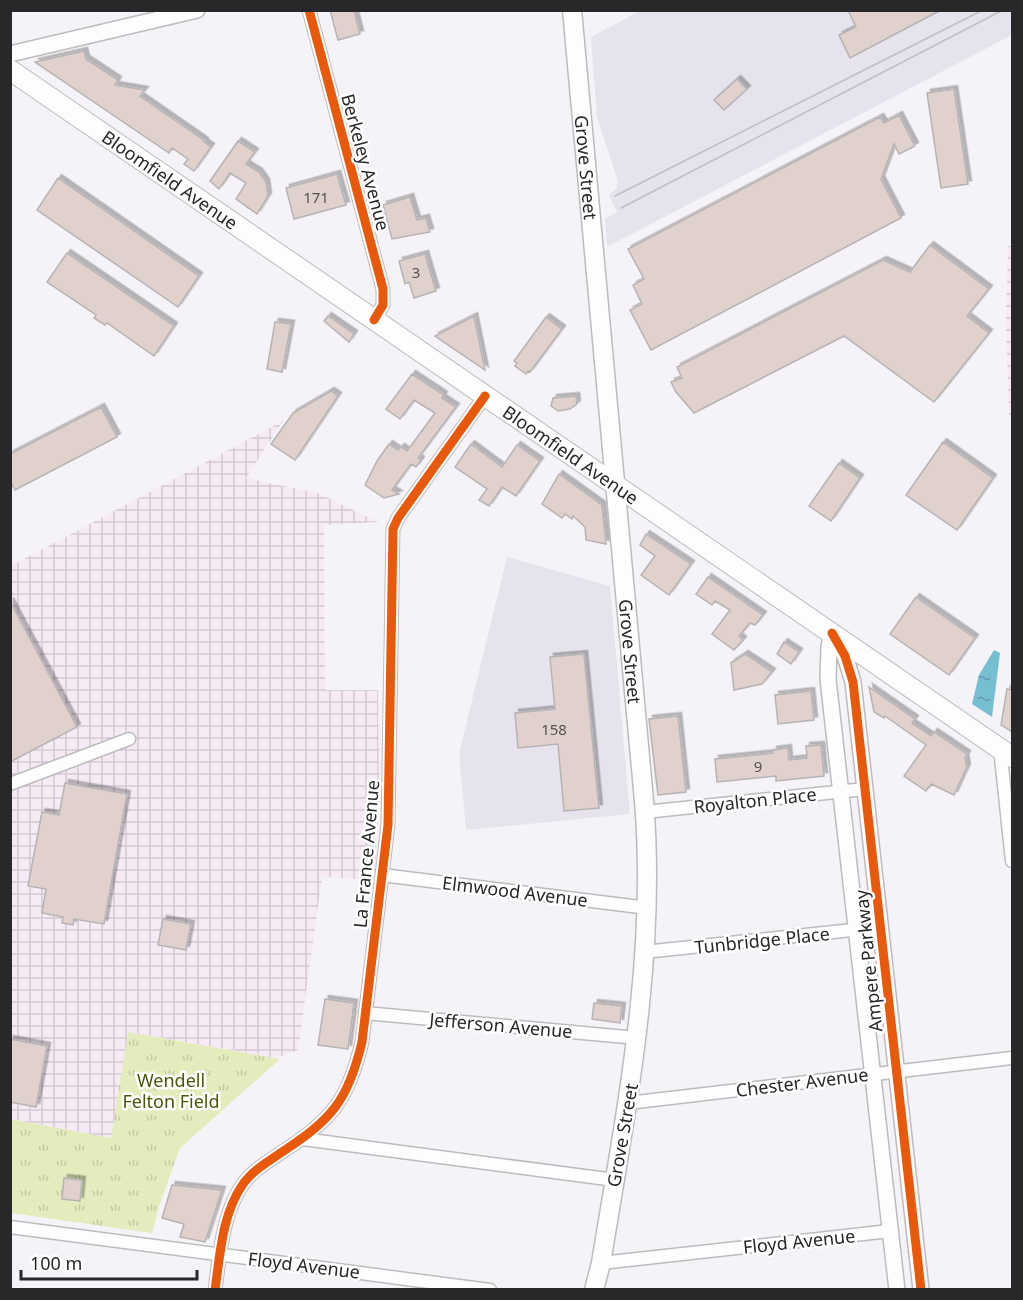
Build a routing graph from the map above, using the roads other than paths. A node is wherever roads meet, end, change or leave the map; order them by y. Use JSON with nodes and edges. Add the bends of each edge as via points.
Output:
{"nodes":[{"id":1,"x":197,"y":10,"type":"edge"},
{"id":2,"x":309,"y":10,"type":"edge"},
{"id":3,"x":572,"y":10,"type":"edge"},
{"id":4,"x":10,"y":54,"type":"edge"},
{"id":5,"x":10,"y":70,"type":"edge"},
{"id":6,"x":374,"y":320,"type":"junction"},
{"id":7,"x":485,"y":396,"type":"junction"},
{"id":8,"x":615,"y":483,"type":"junction"},
{"id":9,"x":832,"y":633,"type":"junction"},
{"id":10,"x":129,"y":739,"type":"dead end"},
{"id":11,"x":1006,"y":752,"type":"edge"},
{"id":12,"x":10,"y":784,"type":"edge"},
{"id":13,"x":865,"y":789,"type":"junction"},
{"id":14,"x":841,"y":792,"type":"junction"},
{"id":15,"x":645,"y":812,"type":"junction"},
{"id":16,"x":1012,"y":861,"type":"edge"},
{"id":17,"x":382,"y":874,"type":"junction"},
{"id":18,"x":648,"y":908,"type":"junction"},
{"id":19,"x":881,"y":927,"type":"junction"},
{"id":20,"x":856,"y":930,"type":"junction"},
{"id":21,"x":644,"y":952,"type":"junction"},
{"id":22,"x":365,"y":1013,"type":"junction"},
{"id":23,"x":637,"y":1038,"type":"junction"},
{"id":24,"x":1012,"y":1058,"type":"edge"},
{"id":25,"x":897,"y":1071,"type":"junction"},
{"id":26,"x":873,"y":1073,"type":"junction"},
{"id":27,"x":628,"y":1102,"type":"junction"},
{"id":28,"x":303,"y":1139,"type":"junction"},
{"id":29,"x":615,"y":1180,"type":"junction"},
{"id":30,"x":10,"y":1227,"type":"edge"},
{"id":31,"x":890,"y":1231,"type":"junction"},
{"id":32,"x":220,"y":1254,"type":"junction"},
{"id":33,"x":601,"y":1263,"type":"junction"},
{"id":34,"x":215,"y":1290,"type":"edge"},
{"id":35,"x":490,"y":1290,"type":"edge"},
{"id":36,"x":594,"y":1290,"type":"edge"},
{"id":37,"x":897,"y":1290,"type":"edge"},
{"id":38,"x":921,"y":1290,"type":"edge"}],
"edges":[{"from":1,"to":4,"type":"street"},
{"from":2,"to":6,"type":"street","name":"Berkeley Avenue","via":[[383,289],[383,305]]},
{"from":3,"to":8,"type":"main road","name":"Grove Street"},
{"from":5,"to":6,"type":"main road","name":"Bloomfield Avenue"},
{"from":6,"to":7,"type":"main road","name":"Bloomfield Avenue"},
{"from":7,"to":8,"type":"main road","name":"Bloomfield Avenue"},
{"from":7,"to":17,"type":"street","name":"La France Avenue","via":[[393,529],[390,794]]},
{"from":8,"to":9,"type":"main road","name":"Bloomfield Avenue"},
{"from":8,"to":15,"type":"main road","name":"Grove Street"},
{"from":9,"to":11,"type":"main road","name":"Bloomfield Avenue"},
{"from":9,"to":13,"type":"street","name":"Ampere Parkway","via":[[853,682]]},
{"from":9,"to":14,"type":"street","name":"Ampere Parkway","via":[[828,680]]},
{"from":10,"to":12,"type":"street"},
{"from":11,"to":16,"type":"street"},
{"from":13,"to":14,"type":"street","name":"Royalton Place"},
{"from":13,"to":19,"type":"street","name":"Ampere Parkway"},
{"from":14,"to":15,"type":"street","name":"Royalton Place"},
{"from":14,"to":20,"type":"street","name":"Ampere Parkway"},
{"from":15,"to":18,"type":"main road","name":"Grove Street"},
{"from":17,"to":18,"type":"street","name":"Elmwood Avenue"},
{"from":17,"to":22,"type":"street","name":"La France Avenue"},
{"from":18,"to":21,"type":"main road","name":"Grove Street"},
{"from":19,"to":20,"type":"street","name":"Tunbridge Place"},
{"from":19,"to":25,"type":"street","name":"Ampere Parkway"},
{"from":20,"to":21,"type":"street","name":"Tunbridge Place"},
{"from":20,"to":26,"type":"street","name":"Ampere Parkway"},
{"from":21,"to":23,"type":"main road","name":"Grove Street"},
{"from":22,"to":23,"type":"street","name":"Jefferson Avenue"},
{"from":22,"to":28,"type":"street","name":"La France Avenue","via":[[355,1072],[333,1113]]},
{"from":23,"to":27,"type":"main road","name":"Grove Street"},
{"from":24,"to":25,"type":"street","name":"Chester Avenue"},
{"from":25,"to":26,"type":"street","name":"Chester Avenue"},
{"from":25,"to":38,"type":"street","name":"Ampere Parkway"},
{"from":26,"to":27,"type":"street","name":"Chester Avenue"},
{"from":26,"to":31,"type":"street","name":"Ampere Parkway"},
{"from":27,"to":29,"type":"main road","name":"Grove Street"},
{"from":28,"to":29,"type":"street"},
{"from":28,"to":32,"type":"street","name":"La France Avenue","via":[[258,1168],[243,1183],[225,1228]]},
{"from":29,"to":33,"type":"main road","name":"Grove Street"},
{"from":30,"to":32,"type":"street","name":"Floyd Avenue"},
{"from":31,"to":33,"type":"street","name":"Floyd Avenue"},
{"from":31,"to":37,"type":"street","name":"Ampere Parkway"},
{"from":32,"to":34,"type":"street","name":"La France Avenue"},
{"from":32,"to":35,"type":"street","name":"Floyd Avenue"},
{"from":33,"to":36,"type":"main road","name":"Grove Street"}]}
